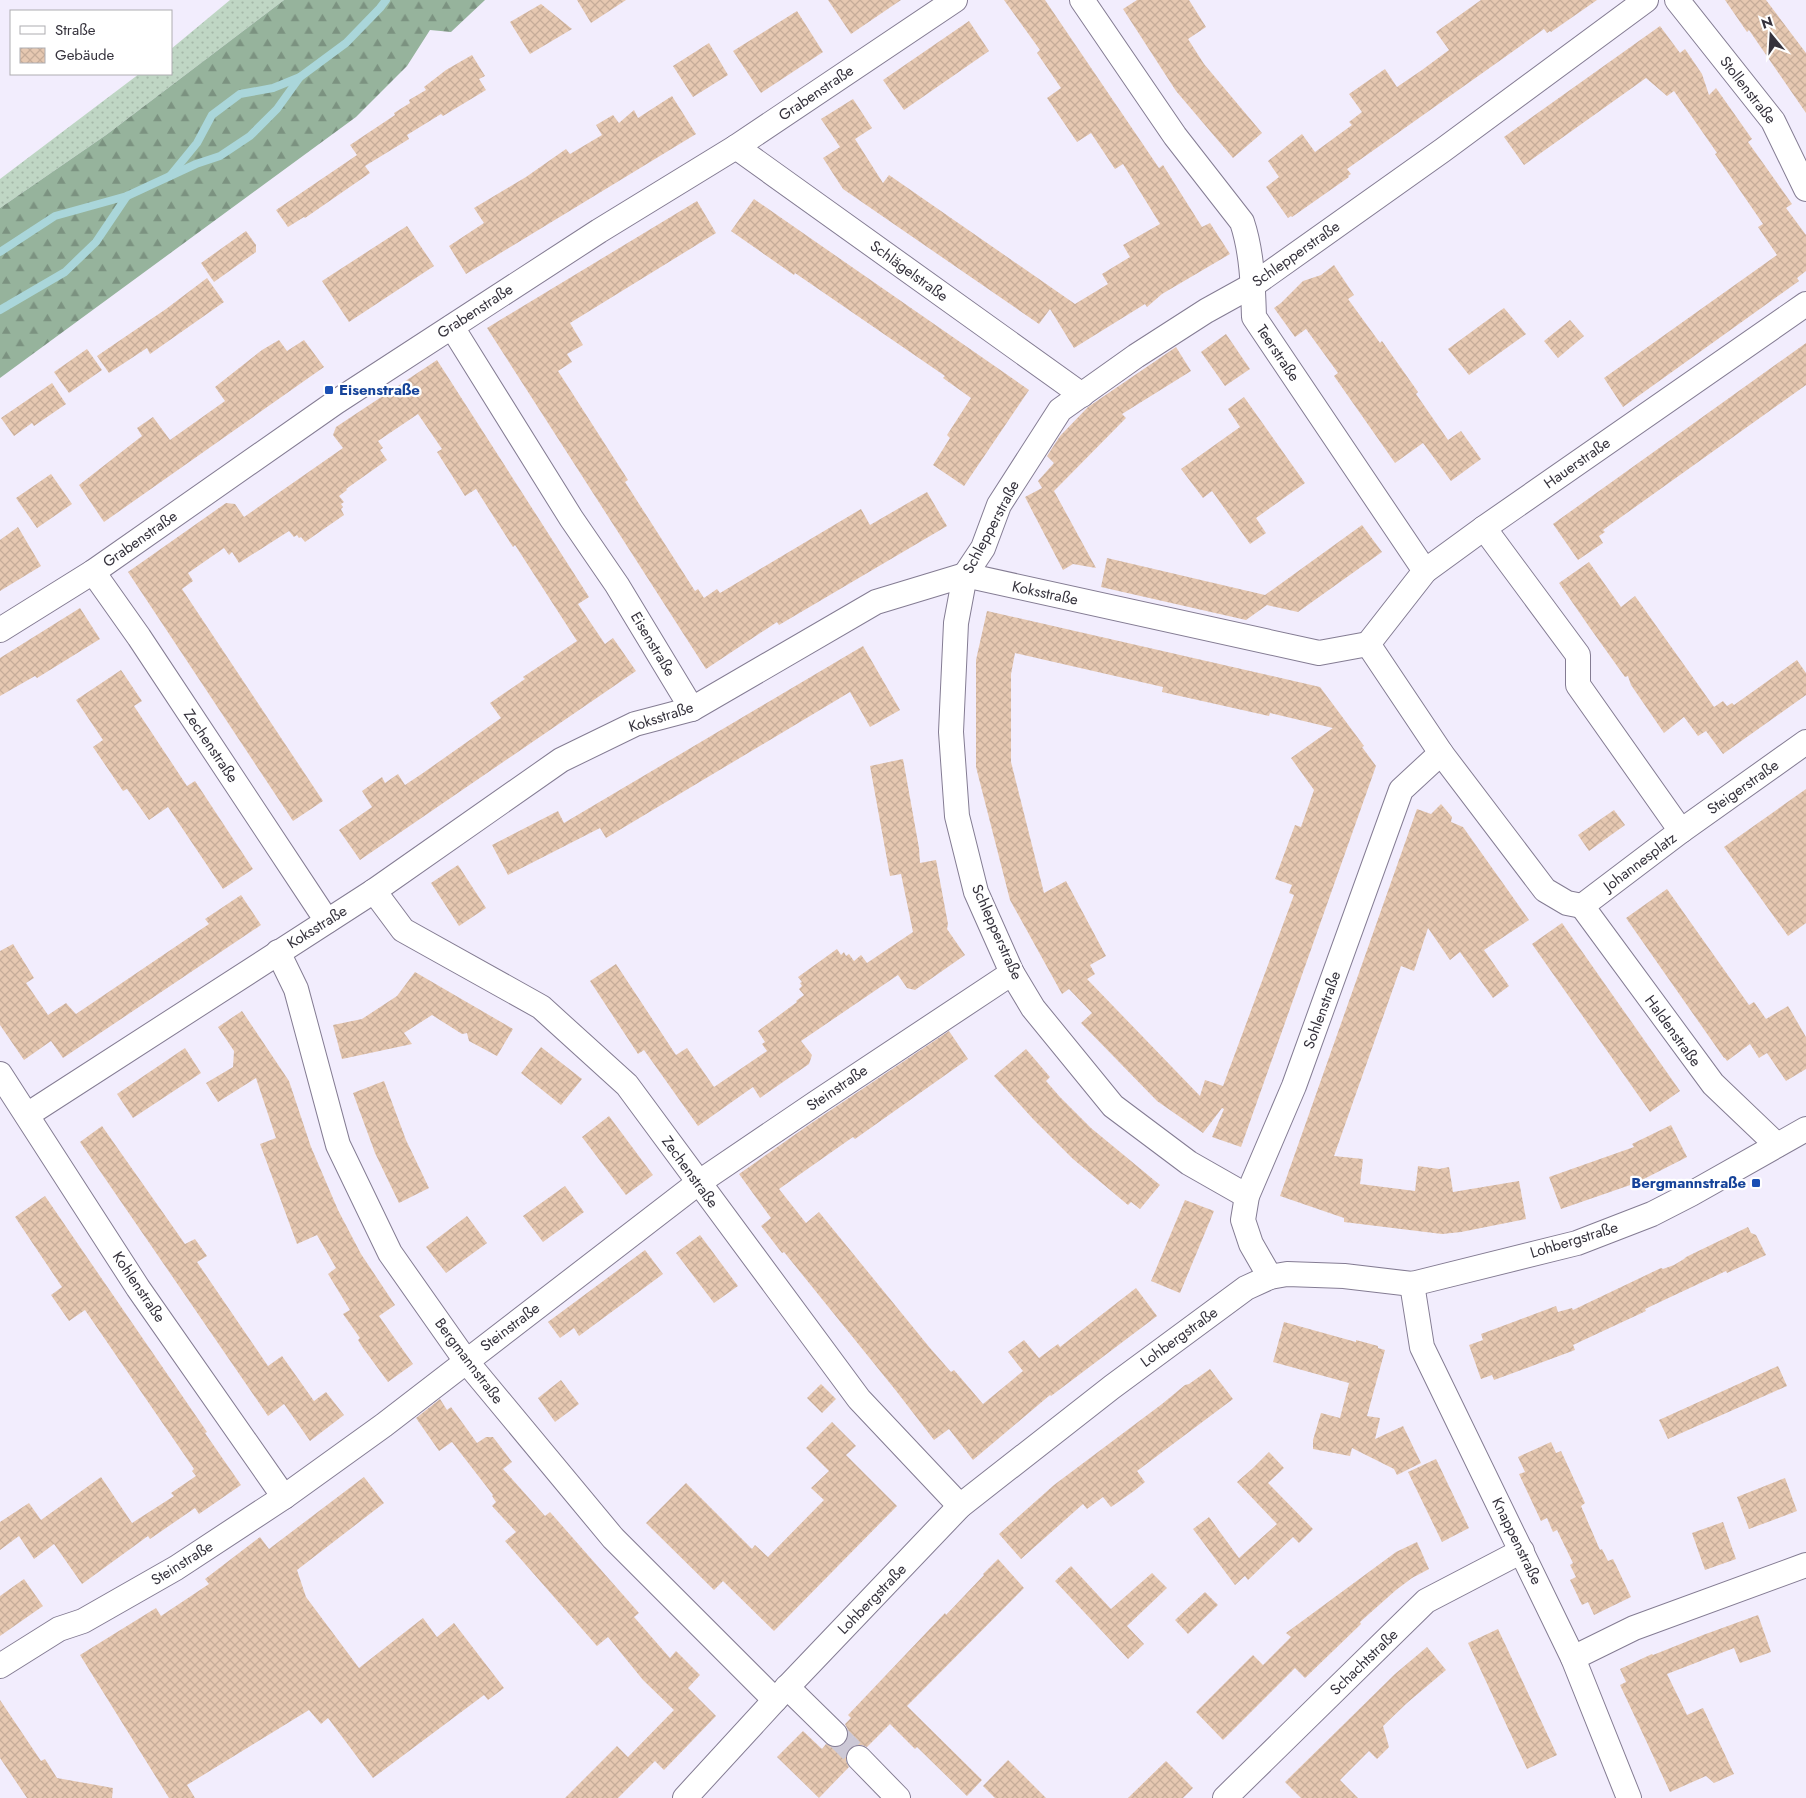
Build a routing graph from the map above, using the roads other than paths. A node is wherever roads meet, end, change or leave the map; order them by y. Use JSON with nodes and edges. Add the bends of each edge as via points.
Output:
{"nodes":[{"id":1,"x":955,"y":0,"type":"edge"},
{"id":2,"x":1082,"y":0,"type":"edge"},
{"id":3,"x":1646,"y":0,"type":"edge"},
{"id":4,"x":1676,"y":0,"type":"edge"},
{"id":5,"x":736,"y":147,"type":"junction"},
{"id":6,"x":1806,"y":189,"type":"edge"},
{"id":7,"x":1253,"y":285,"type":"junction"},
{"id":8,"x":1806,"y":304,"type":"edge"},
{"id":9,"x":452,"y":327,"type":"junction"},
{"id":10,"x":1082,"y":394,"type":"junction"},
{"id":11,"x":1484,"y":528,"type":"junction"},
{"id":12,"x":1425,"y":571,"type":"junction"},
{"id":13,"x":93,"y":572,"type":"junction"},
{"id":14,"x":965,"y":575,"type":"junction"},
{"id":15,"x":0,"y":630,"type":"edge"},
{"id":16,"x":1368,"y":644,"type":"junction"},
{"id":17,"x":692,"y":709,"type":"junction"},
{"id":18,"x":1806,"y":742,"type":"edge"},
{"id":19,"x":1441,"y":752,"type":"junction"},
{"id":20,"x":1681,"y":831,"type":"junction"},
{"id":21,"x":374,"y":890,"type":"junction"},
{"id":22,"x":1582,"y":906,"type":"junction"},
{"id":23,"x":327,"y":921,"type":"junction"},
{"id":24,"x":278,"y":952,"type":"junction"},
{"id":25,"x":1012,"y":973,"type":"junction"},
{"id":26,"x":0,"y":1074,"type":"edge"},
{"id":27,"x":27,"y":1115,"type":"junction"},
{"id":28,"x":1803,"y":1135,"type":"edge"},
{"id":29,"x":1777,"y":1145,"type":"junction"},
{"id":30,"x":698,"y":1183,"type":"junction"},
{"id":31,"x":1247,"y":1196,"type":"junction"},
{"id":32,"x":1270,"y":1277,"type":"junction"},
{"id":33,"x":1412,"y":1284,"type":"junction"},
{"id":34,"x":466,"y":1361,"type":"junction"},
{"id":35,"x":284,"y":1497,"type":"junction"},
{"id":36,"x":960,"y":1506,"type":"junction"},
{"id":37,"x":1522,"y":1551,"type":"junction"},
{"id":38,"x":1806,"y":1565,"type":"edge"},
{"id":39,"x":1573,"y":1658,"type":"junction"},
{"id":40,"x":0,"y":1666,"type":"edge"},
{"id":41,"x":781,"y":1694,"type":"junction"},
{"id":42,"x":835,"y":1734,"type":"tunnel mouth"},
{"id":43,"x":859,"y":1758,"type":"tunnel mouth"},
{"id":44,"x":685,"y":1798,"type":"edge"},
{"id":45,"x":898,"y":1798,"type":"edge"},
{"id":46,"x":1225,"y":1798,"type":"edge"},
{"id":47,"x":1628,"y":1798,"type":"edge"}],
"edges":[{"from":1,"to":5,"type":"street","name":"Grabenstraße"},
{"from":2,"to":7,"type":"street","name":"Teerstraße","via":[[1175,136],[1242,222],[1248,238]]},
{"from":3,"to":7,"type":"street","name":"Schlepperstraße"},
{"from":4,"to":6,"type":"street","name":"Stollenstraße","via":[[1774,121]]},
{"from":5,"to":9,"type":"street","name":"Grabenstraße","via":[[599,230]]},
{"from":5,"to":10,"type":"street","name":"Schlägelstraße"},
{"from":7,"to":10,"type":"street","name":"Schlepperstraße","via":[[1206,311]]},
{"from":7,"to":12,"type":"street","name":"Teerstraße","via":[[1254,317]]},
{"from":8,"to":11,"type":"street","name":"Hauerstraße"},
{"from":9,"to":13,"type":"street","name":"Grabenstraße","via":[[309,420]]},
{"from":9,"to":17,"type":"street","name":"Eisenstraße","via":[[617,584]]},
{"from":10,"to":14,"type":"street","name":"Schlepperstraße","via":[[1060,410],[999,504],[983,548]]},
{"from":11,"to":12,"type":"street","name":"Hauerstraße"},
{"from":11,"to":20,"type":"street","name":"Johannesplatz","via":[[1578,655],[1578,686]]},
{"from":12,"to":16,"type":"street","name":"Hauerstraße"},
{"from":13,"to":15,"type":"street","name":"Grabenstraße"},
{"from":13,"to":23,"type":"street","name":"Zechenstraße"},
{"from":14,"to":16,"type":"street","name":"Koksstraße","via":[[1319,653]]},
{"from":14,"to":17,"type":"street","name":"Koksstraße","via":[[876,602]]},
{"from":14,"to":25,"type":"street","name":"Schlepperstraße","via":[[956,623],[951,732],[957,816],[976,892]]},
{"from":16,"to":19,"type":"street"},
{"from":17,"to":21,"type":"street","name":"Koksstraße","via":[[635,724],[561,760]]},
{"from":18,"to":20,"type":"street","name":"Steigerstraße"},
{"from":19,"to":22,"type":"street","via":[[1545,890],[1567,903]]},
{"from":19,"to":31,"type":"street","name":"Sohlenstraße","via":[[1401,790],[1294,1086]]},
{"from":20,"to":22,"type":"street","name":"Johannesplatz"},
{"from":21,"to":23,"type":"street","name":"Koksstraße"},
{"from":21,"to":30,"type":"street","name":"Zechenstraße","via":[[403,930],[541,1007],[627,1085]]},
{"from":22,"to":29,"type":"street","name":"Haldenstraße","via":[[1713,1084]]},
{"from":23,"to":24,"type":"street","name":"Koksstraße"},
{"from":24,"to":27,"type":"street","name":"Koksstraße"},
{"from":24,"to":34,"type":"street","name":"Bergmannstraße","via":[[296,989],[338,1144],[390,1253]]},
{"from":25,"to":30,"type":"street","name":"Steinstraße"},
{"from":25,"to":31,"type":"street","name":"Schlepperstraße","via":[[1034,1008],[1113,1106],[1189,1163]]},
{"from":26,"to":27,"type":"street","name":"Kohlenstraße"},
{"from":27,"to":35,"type":"street","name":"Kohlenstraße","via":[[138,1288]]},
{"from":28,"to":29,"type":"street","name":"Lohbergstraße"},
{"from":29,"to":33,"type":"street","name":"Lohbergstraße","via":[[1652,1214],[1577,1243]]},
{"from":30,"to":34,"type":"street","name":"Steinstraße"},
{"from":30,"to":36,"type":"street","name":"Zechenstraße","via":[[859,1399]]},
{"from":31,"to":32,"type":"street","name":"Sohlenstraße","via":[[1243,1220],[1251,1244]]},
{"from":32,"to":33,"type":"street","name":"Lohbergstraße","via":[[1287,1274],[1344,1276]]},
{"from":32,"to":36,"type":"street","name":"Lohbergstraße","via":[[1246,1288],[1168,1345]]},
{"from":33,"to":37,"type":"street","name":"Knappenstraße","via":[[1422,1347]]},
{"from":34,"to":35,"type":"street","name":"Steinstraße"},
{"from":34,"to":41,"type":"street","name":"Bergmannstraße","via":[[613,1538]]},
{"from":35,"to":40,"type":"street","name":"Steinstraße","via":[[176,1568],[83,1621],[60,1629]]},
{"from":36,"to":41,"type":"street","name":"Lohbergstraße"},
{"from":37,"to":39,"type":"street","name":"Knappenstraße"},
{"from":37,"to":46,"type":"street","name":"Schachtstraße","via":[[1426,1601]]},
{"from":38,"to":39,"type":"street","via":[[1634,1628]]},
{"from":39,"to":47,"type":"street","name":"Knappenstraße"},
{"from":41,"to":42,"type":"street"},
{"from":41,"to":44,"type":"street","name":"Lohbergstraße"},
{"from":43,"to":45,"type":"street"}]}
